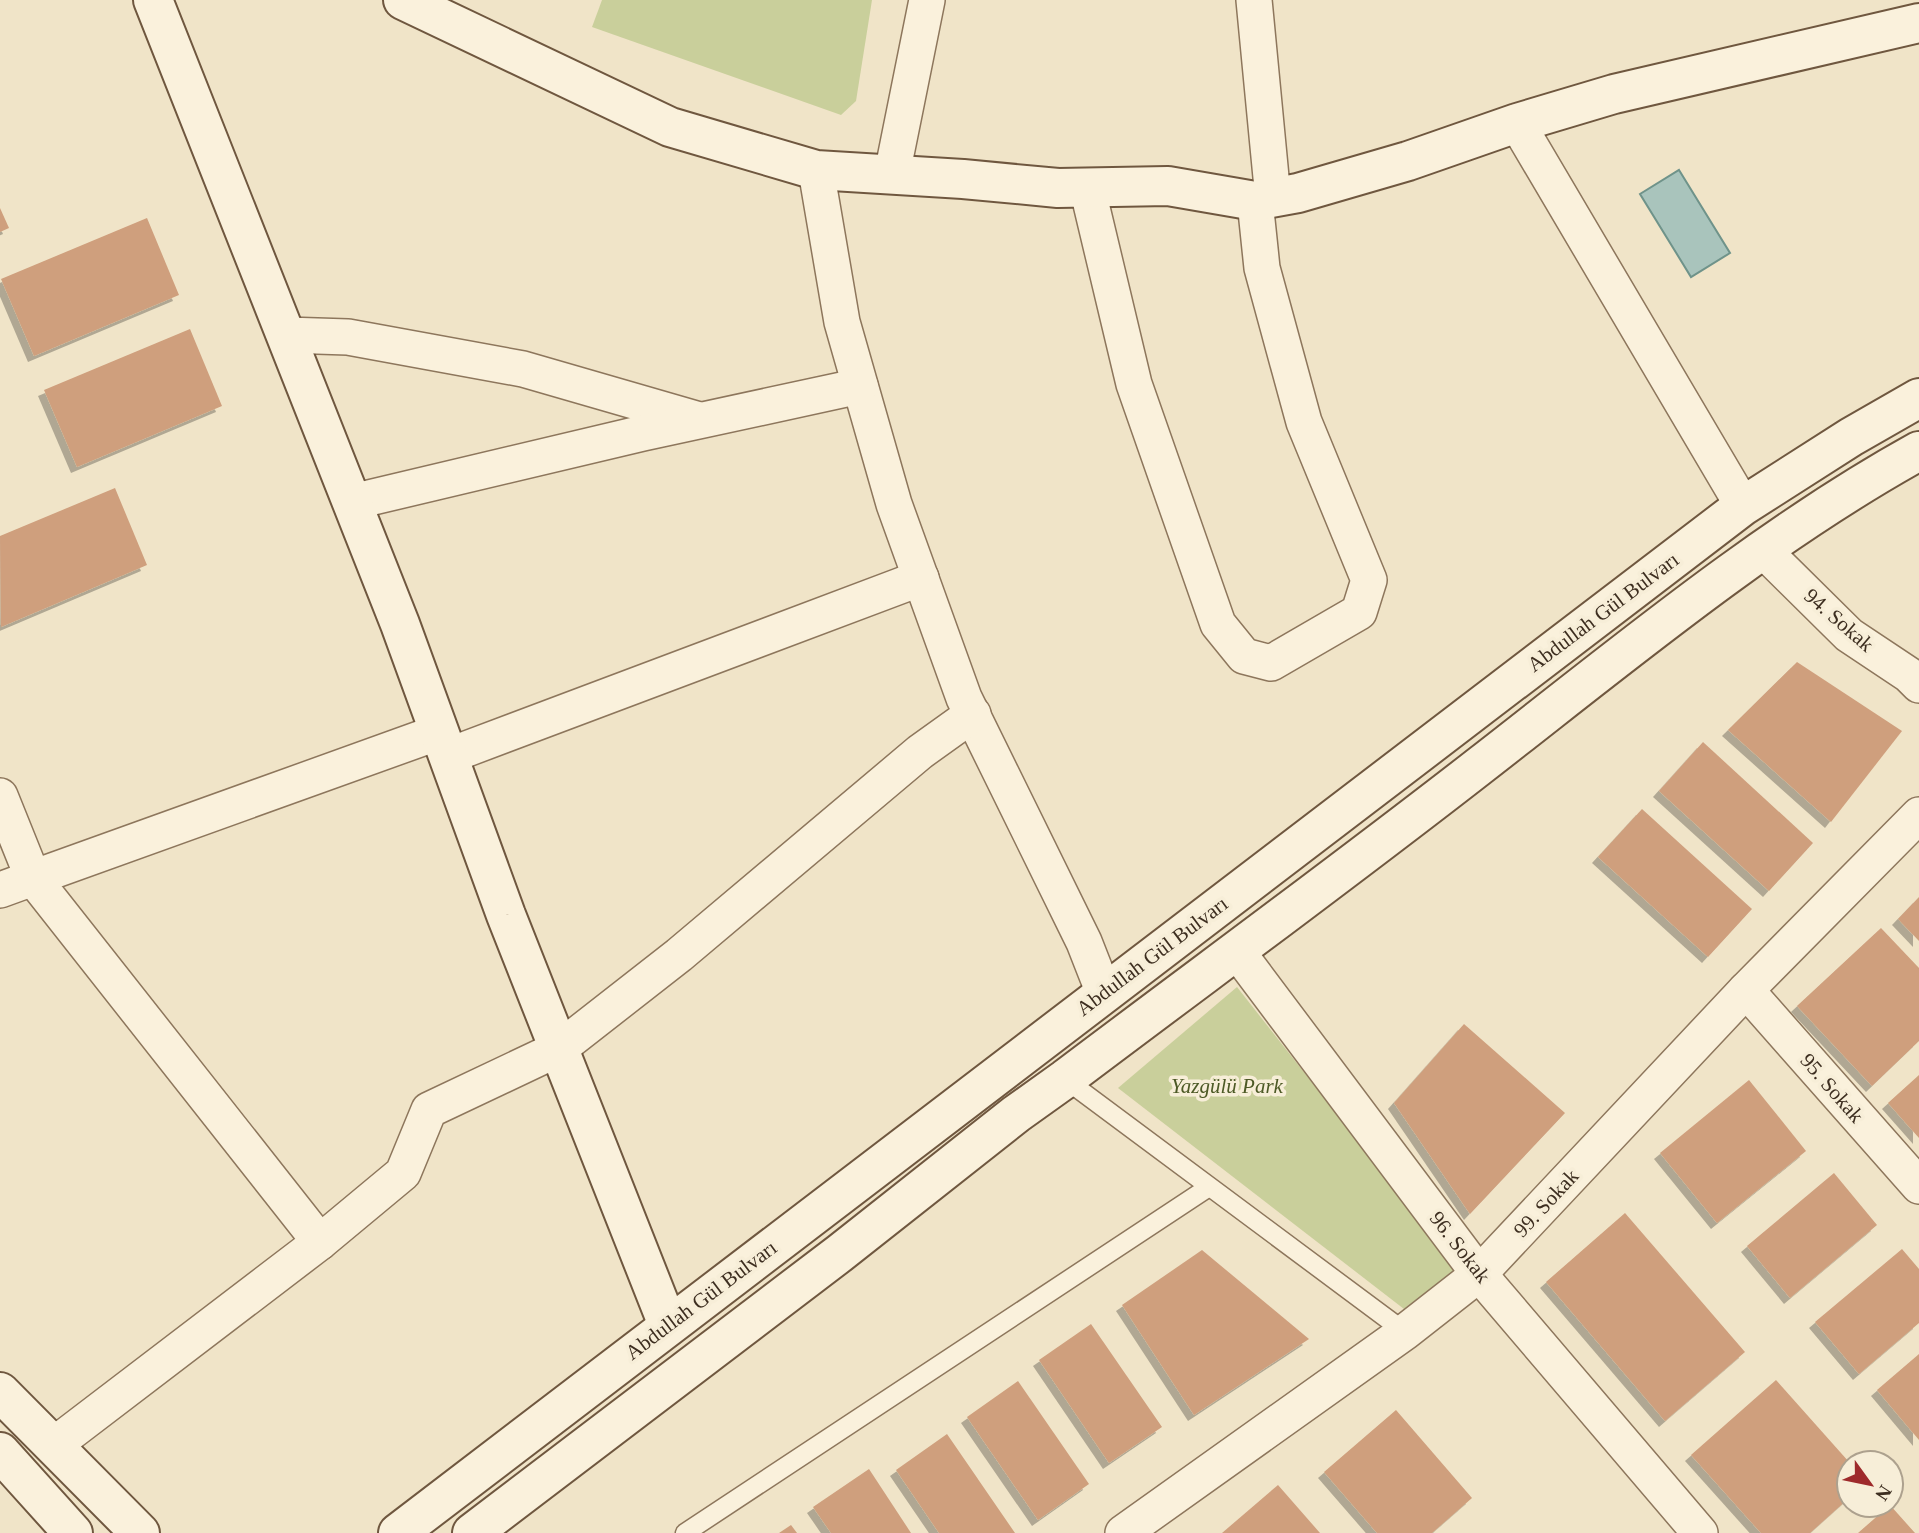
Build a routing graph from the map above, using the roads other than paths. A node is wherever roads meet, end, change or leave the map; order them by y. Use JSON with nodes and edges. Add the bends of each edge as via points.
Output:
{"nodes":[{"id":1,"x":153,"y":0,"type":"edge"},
{"id":2,"x":403,"y":0,"type":"edge"},
{"id":3,"x":927,"y":0,"type":"edge"},
{"id":4,"x":1254,"y":0,"type":"edge"},
{"id":5,"x":1919,"y":23,"type":"edge"},
{"id":6,"x":1517,"y":123,"type":"junction"},
{"id":7,"x":816,"y":170,"type":"junction"},
{"id":8,"x":892,"y":174,"type":"junction"},
{"id":9,"x":1087,"y":187,"type":"junction"},
{"id":10,"x":1264,"y":199,"type":"junction"},
{"id":11,"x":286,"y":335,"type":"junction"},
{"id":12,"x":860,"y":386,"type":"junction"},
{"id":13,"x":1919,"y":398,"type":"edge"},
{"id":14,"x":701,"y":421,"type":"junction"},
{"id":15,"x":1919,"y":451,"type":"edge"},
{"id":16,"x":352,"y":502,"type":"junction"},
{"id":17,"x":1743,"y":506,"type":"junction"},
{"id":18,"x":1763,"y":550,"type":"junction"},
{"id":19,"x":921,"y":578,"type":"junction"},
{"id":20,"x":1919,"y":685,"type":"edge"},
{"id":21,"x":973,"y":714,"type":"junction"},
{"id":22,"x":444,"y":744,"type":"junction"},
{"id":23,"x":0,"y":796,"type":"edge"},
{"id":24,"x":1919,"y":815,"type":"edge"},
{"id":25,"x":33,"y":878,"type":"junction"},
{"id":26,"x":0,"y":890,"type":"edge"},
{"id":27,"x":1236,"y":950,"type":"junction"},
{"id":28,"x":1746,"y":990,"type":"junction"},
{"id":29,"x":1104,"y":993,"type":"junction"},
{"id":30,"x":560,"y":1048,"type":"junction"},
{"id":31,"x":1065,"y":1079,"type":"junction"},
{"id":32,"x":1919,"y":1186,"type":"edge"},
{"id":33,"x":1209,"y":1187,"type":"junction"},
{"id":34,"x":320,"y":1242,"type":"junction"},
{"id":35,"x":1479,"y":1273,"type":"junction"},
{"id":36,"x":668,"y":1325,"type":"junction"},
{"id":37,"x":1405,"y":1332,"type":"junction"},
{"id":38,"x":0,"y":1392,"type":"edge"},
{"id":39,"x":54,"y":1445,"type":"junction"},
{"id":40,"x":0,"y":1452,"type":"edge"},
{"id":41,"x":1145,"y":1527,"type":"edge"},
{"id":42,"x":473,"y":1532,"type":"edge"},
{"id":43,"x":73,"y":1533,"type":"edge"},
{"id":44,"x":140,"y":1533,"type":"edge"},
{"id":45,"x":398,"y":1533,"type":"edge"},
{"id":46,"x":685,"y":1533,"type":"edge"},
{"id":47,"x":1700,"y":1533,"type":"edge"}],
"edges":[{"from":1,"to":11,"type":"main road"},
{"from":2,"to":7,"type":"main road","via":[[670,127]]},
{"from":3,"to":8,"type":"street"},
{"from":4,"to":10,"type":"street"},
{"from":5,"to":6,"type":"main road","via":[[1614,94]]},
{"from":6,"to":10,"type":"main road","via":[[1408,161]]},
{"from":6,"to":17,"type":"street"},
{"from":7,"to":8,"type":"main road"},
{"from":7,"to":12,"type":"street","via":[[842,322]]},
{"from":8,"to":9,"type":"main road"},
{"from":9,"to":10,"type":"main road","via":[[1168,186]]},
{"from":9,"to":10,"type":"street","via":[[1134,384],[1218,624],[1244,656],[1271,663],[1359,612],[1369,580],[1304,422],[1262,268]]},
{"from":11,"to":14,"type":"street","via":[[348,337],[523,369]]},
{"from":11,"to":16,"type":"main road"},
{"from":12,"to":14,"type":"street"},
{"from":12,"to":19,"type":"street"},
{"from":13,"to":17,"type":"main road","name":"Abdullah Gül Bulvarı"},
{"from":14,"to":16,"type":"street"},
{"from":15,"to":18,"type":"main road"},
{"from":16,"to":22,"type":"main road"},
{"from":17,"to":29,"type":"main road","name":"Abdullah Gül Bulvarı"},
{"from":18,"to":20,"type":"street","name":"94. Sokak","via":[[1849,635]]},
{"from":18,"to":27,"type":"main road"},
{"from":19,"to":21,"type":"street"},
{"from":19,"to":22,"type":"street"},
{"from":21,"to":29,"type":"street","via":[[1084,942]]},
{"from":21,"to":30,"type":"street","via":[[920,752]]},
{"from":22,"to":25,"type":"street"},
{"from":22,"to":30,"type":"main road"},
{"from":23,"to":25,"type":"street"},
{"from":24,"to":28,"type":"street","name":"99. Sokak"},
{"from":25,"to":26,"type":"street"},
{"from":25,"to":34,"type":"street"},
{"from":27,"to":31,"type":"main road"},
{"from":27,"to":35,"type":"street","name":"96. Sokak"},
{"from":28,"to":32,"type":"street","name":"95. Sokak"},
{"from":28,"to":35,"type":"street","name":"99. Sokak"},
{"from":29,"to":36,"type":"main road","name":"Abdullah Gül Bulvarı"},
{"from":30,"to":34,"type":"street","via":[[429,1110],[403,1173]]},
{"from":30,"to":36,"type":"main road"},
{"from":31,"to":33,"type":"lane"},
{"from":31,"to":42,"type":"main road"},
{"from":33,"to":37,"type":"lane"},
{"from":33,"to":46,"type":"lane"},
{"from":34,"to":39,"type":"street"},
{"from":35,"to":37,"type":"street","name":"99. Sokak"},
{"from":35,"to":47,"type":"street","name":"96. Sokak"},
{"from":36,"to":45,"type":"main road","name":"Abdullah Gül Bulvarı"},
{"from":37,"to":41,"type":"street","name":"99. Sokak"},
{"from":38,"to":39,"type":"main road"},
{"from":39,"to":44,"type":"main road"},
{"from":40,"to":43,"type":"main road"}]}
